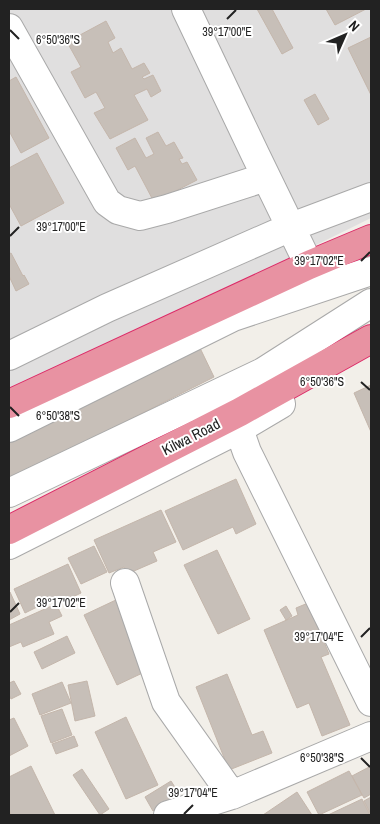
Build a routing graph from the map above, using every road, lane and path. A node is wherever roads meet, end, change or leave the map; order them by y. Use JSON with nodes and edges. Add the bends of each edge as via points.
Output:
{"nodes":[{"id":1,"x":186,"y":9,"type":"edge"},
{"id":2,"x":9,"y":28,"type":"edge"},
{"id":3,"x":266,"y":177,"type":"junction"},
{"id":4,"x":371,"y":197,"type":"edge"},
{"id":5,"x":291,"y":227,"type":"junction"},
{"id":6,"x":371,"y":239,"type":"edge"},
{"id":7,"x":309,"y":264,"type":"junction"},
{"id":8,"x":371,"y":271,"type":"edge"},
{"id":9,"x":371,"y":303,"type":"edge"},
{"id":10,"x":371,"y":339,"type":"edge"},
{"id":11,"x":371,"y":353,"type":"edge"},
{"id":12,"x":9,"y":356,"type":"edge"},
{"id":13,"x":9,"y":404,"type":"edge"},
{"id":14,"x":239,"y":421,"type":"junction"},
{"id":15,"x":9,"y":428,"type":"edge"},
{"id":16,"x":9,"y":493,"type":"edge"},
{"id":17,"x":9,"y":530,"type":"edge"},
{"id":18,"x":9,"y":546,"type":"edge"},
{"id":19,"x":125,"y":583,"type":"dead end"},
{"id":20,"x":371,"y":702,"type":"edge"},
{"id":21,"x":371,"y":736,"type":"edge"},
{"id":22,"x":232,"y":795,"type":"junction"},
{"id":23,"x":168,"y":815,"type":"edge"}],
"edges":[{"from":1,"to":3,"type":"street"},
{"from":2,"to":3,"type":"street","via":[[107,202],[118,210],[140,216]]},
{"from":3,"to":5,"type":"street"},
{"from":4,"to":5,"type":"street"},
{"from":5,"to":7,"type":"street"},
{"from":5,"to":12,"type":"street","via":[[106,308]]},
{"from":6,"to":7,"type":"highway"},
{"from":7,"to":13,"type":"highway"},
{"from":8,"to":15,"type":"street","via":[[234,317]]},
{"from":9,"to":16,"type":"street","via":[[262,372]]},
{"from":10,"to":14,"type":"highway","name":"Kilwa Road"},
{"from":11,"to":14,"type":"street"},
{"from":14,"to":17,"type":"highway","name":"Kilwa Road"},
{"from":14,"to":18,"type":"street"},
{"from":14,"to":20,"type":"street","via":[[247,452]]},
{"from":19,"to":22,"type":"street","via":[[166,702]]},
{"from":21,"to":22,"type":"street"},
{"from":22,"to":23,"type":"street"}]}
